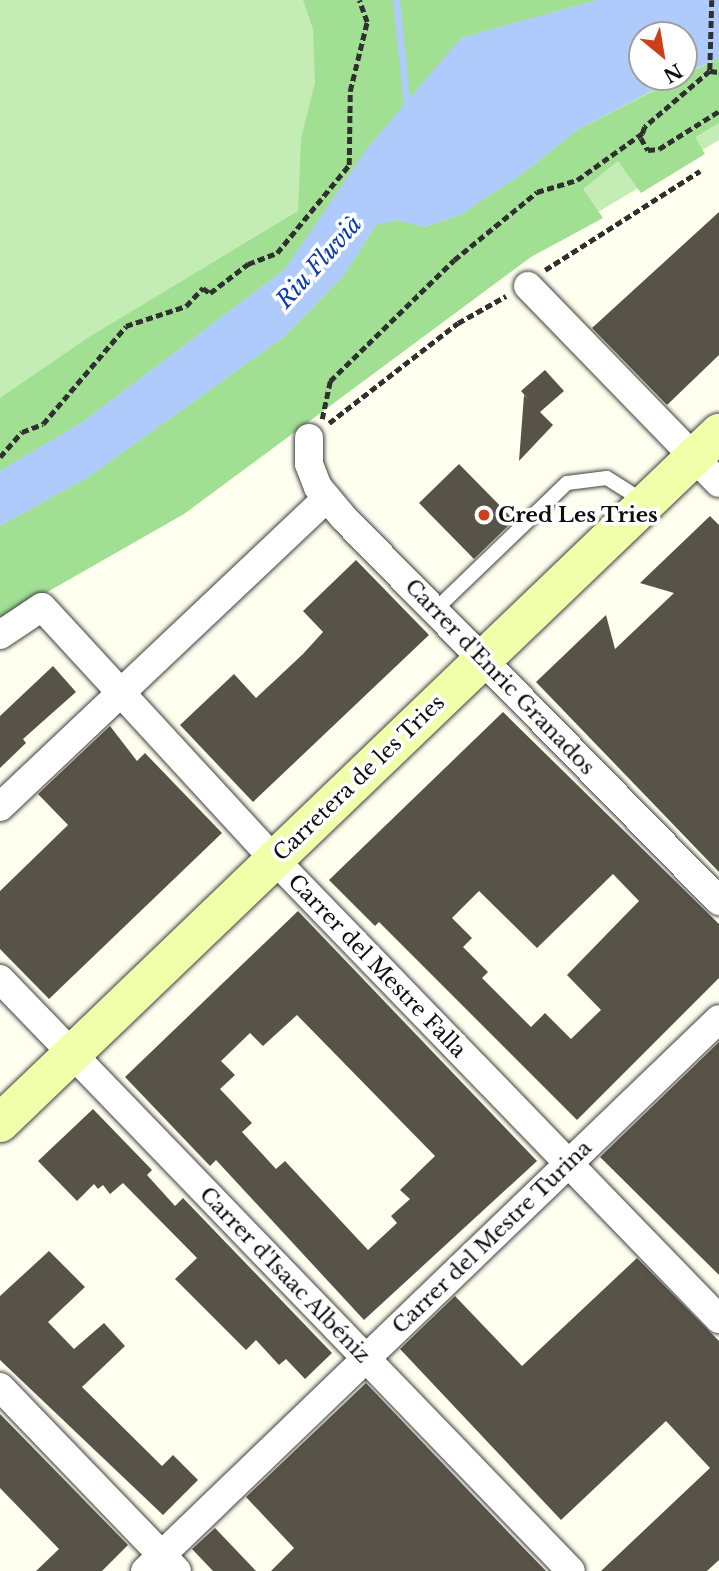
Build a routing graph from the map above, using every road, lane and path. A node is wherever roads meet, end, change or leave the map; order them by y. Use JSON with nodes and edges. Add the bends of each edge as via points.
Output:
{"nodes":[{"id":1,"x":359,"y":0,"type":"edge"},
{"id":2,"x":712,"y":0,"type":"edge"},
{"id":3,"x":710,"y":71,"type":"junction"},
{"id":4,"x":719,"y":72,"type":"edge"},
{"id":5,"x":719,"y":111,"type":"edge"},
{"id":6,"x":644,"y":132,"type":"junction"},
{"id":7,"x":700,"y":171,"type":"dead end"},
{"id":8,"x":528,"y":286,"type":"junction"},
{"id":9,"x":314,"y":434,"type":"junction"},
{"id":10,"x":0,"y":457,"type":"edge"},
{"id":11,"x":711,"y":458,"type":"edge"},
{"id":12,"x":327,"y":498,"type":"junction"},
{"id":13,"x":646,"y":503,"type":"junction"},
{"id":14,"x":435,"y":610,"type":"junction"},
{"id":15,"x":0,"y":635,"type":"edge"},
{"id":16,"x":484,"y":659,"type":"junction"},
{"id":17,"x":121,"y":693,"type":"junction"},
{"id":18,"x":0,"y":807,"type":"edge"},
{"id":19,"x":274,"y":859,"type":"junction"},
{"id":20,"x":719,"y":901,"type":"edge"},
{"id":21,"x":0,"y":979,"type":"edge"},
{"id":22,"x":719,"y":1019,"type":"edge"},
{"id":23,"x":72,"y":1054,"type":"junction"},
{"id":24,"x":0,"y":1123,"type":"edge"},
{"id":25,"x":569,"y":1163,"type":"junction"},
{"id":26,"x":719,"y":1319,"type":"edge"},
{"id":27,"x":366,"y":1359,"type":"junction"},
{"id":28,"x":0,"y":1387,"type":"edge"},
{"id":29,"x":161,"y":1566,"type":"edge"},
{"id":30,"x":570,"y":1571,"type":"edge"}],
"edges":[{"from":1,"to":10,"type":"path","via":[[367,22],[350,91],[349,165],[277,253],[248,264],[210,293],[203,288],[186,306],[126,326],[43,424],[22,432]]},
{"from":2,"to":3,"type":"path"},
{"from":3,"to":4,"type":"path"},
{"from":3,"to":6,"type":"path"},
{"from":5,"to":6,"type":"path","via":[[659,149],[648,150],[641,138]]},
{"from":6,"to":9,"type":"path","via":[[577,180],[537,192],[454,260],[330,381]]},
{"from":7,"to":8,"type":"path","via":[[558,257]]},
{"from":8,"to":9,"type":"path","via":[[458,323]]},
{"from":8,"to":11,"type":"street"},
{"from":9,"to":12,"type":"street","name":"Carrer d'Enric Granados","via":[[309,464]]},
{"from":11,"to":13,"type":"street","name":"Carretera de les Tries"},
{"from":12,"to":14,"type":"street","name":"Carrer d'Enric Granados"},
{"from":12,"to":17,"type":"street"},
{"from":13,"to":14,"type":"lane","via":[[607,478],[567,483]]},
{"from":13,"to":16,"type":"street","name":"Carretera de les Tries"},
{"from":14,"to":16,"type":"street","name":"Carrer d'Enric Granados"},
{"from":15,"to":17,"type":"street","name":"Carrer del Mestre Falla","via":[[42,607]]},
{"from":16,"to":19,"type":"street","name":"Carretera de les Tries"},
{"from":16,"to":20,"type":"street","name":"Carrer d'Enric Granados"},
{"from":17,"to":18,"type":"street"},
{"from":17,"to":19,"type":"street","name":"Carrer del Mestre Falla"},
{"from":19,"to":23,"type":"street","name":"Carretera de les Tries"},
{"from":19,"to":25,"type":"street","name":"Carrer del Mestre Falla"},
{"from":21,"to":23,"type":"street","name":"Carrer d'Isaac Albéniz"},
{"from":22,"to":25,"type":"street","name":"Carrer del Mestre Turina"},
{"from":23,"to":24,"type":"street","name":"Carretera de les Tries"},
{"from":23,"to":27,"type":"street","name":"Carrer d'Isaac Albéniz"},
{"from":25,"to":26,"type":"street","name":"Carrer del Mestre Falla"},
{"from":25,"to":27,"type":"street","name":"Carrer del Mestre Turina"},
{"from":27,"to":29,"type":"street","name":"Carrer del Mestre Turina"},
{"from":27,"to":30,"type":"street","name":"Carrer d'Isaac Albéniz"},
{"from":28,"to":29,"type":"street"}]}
